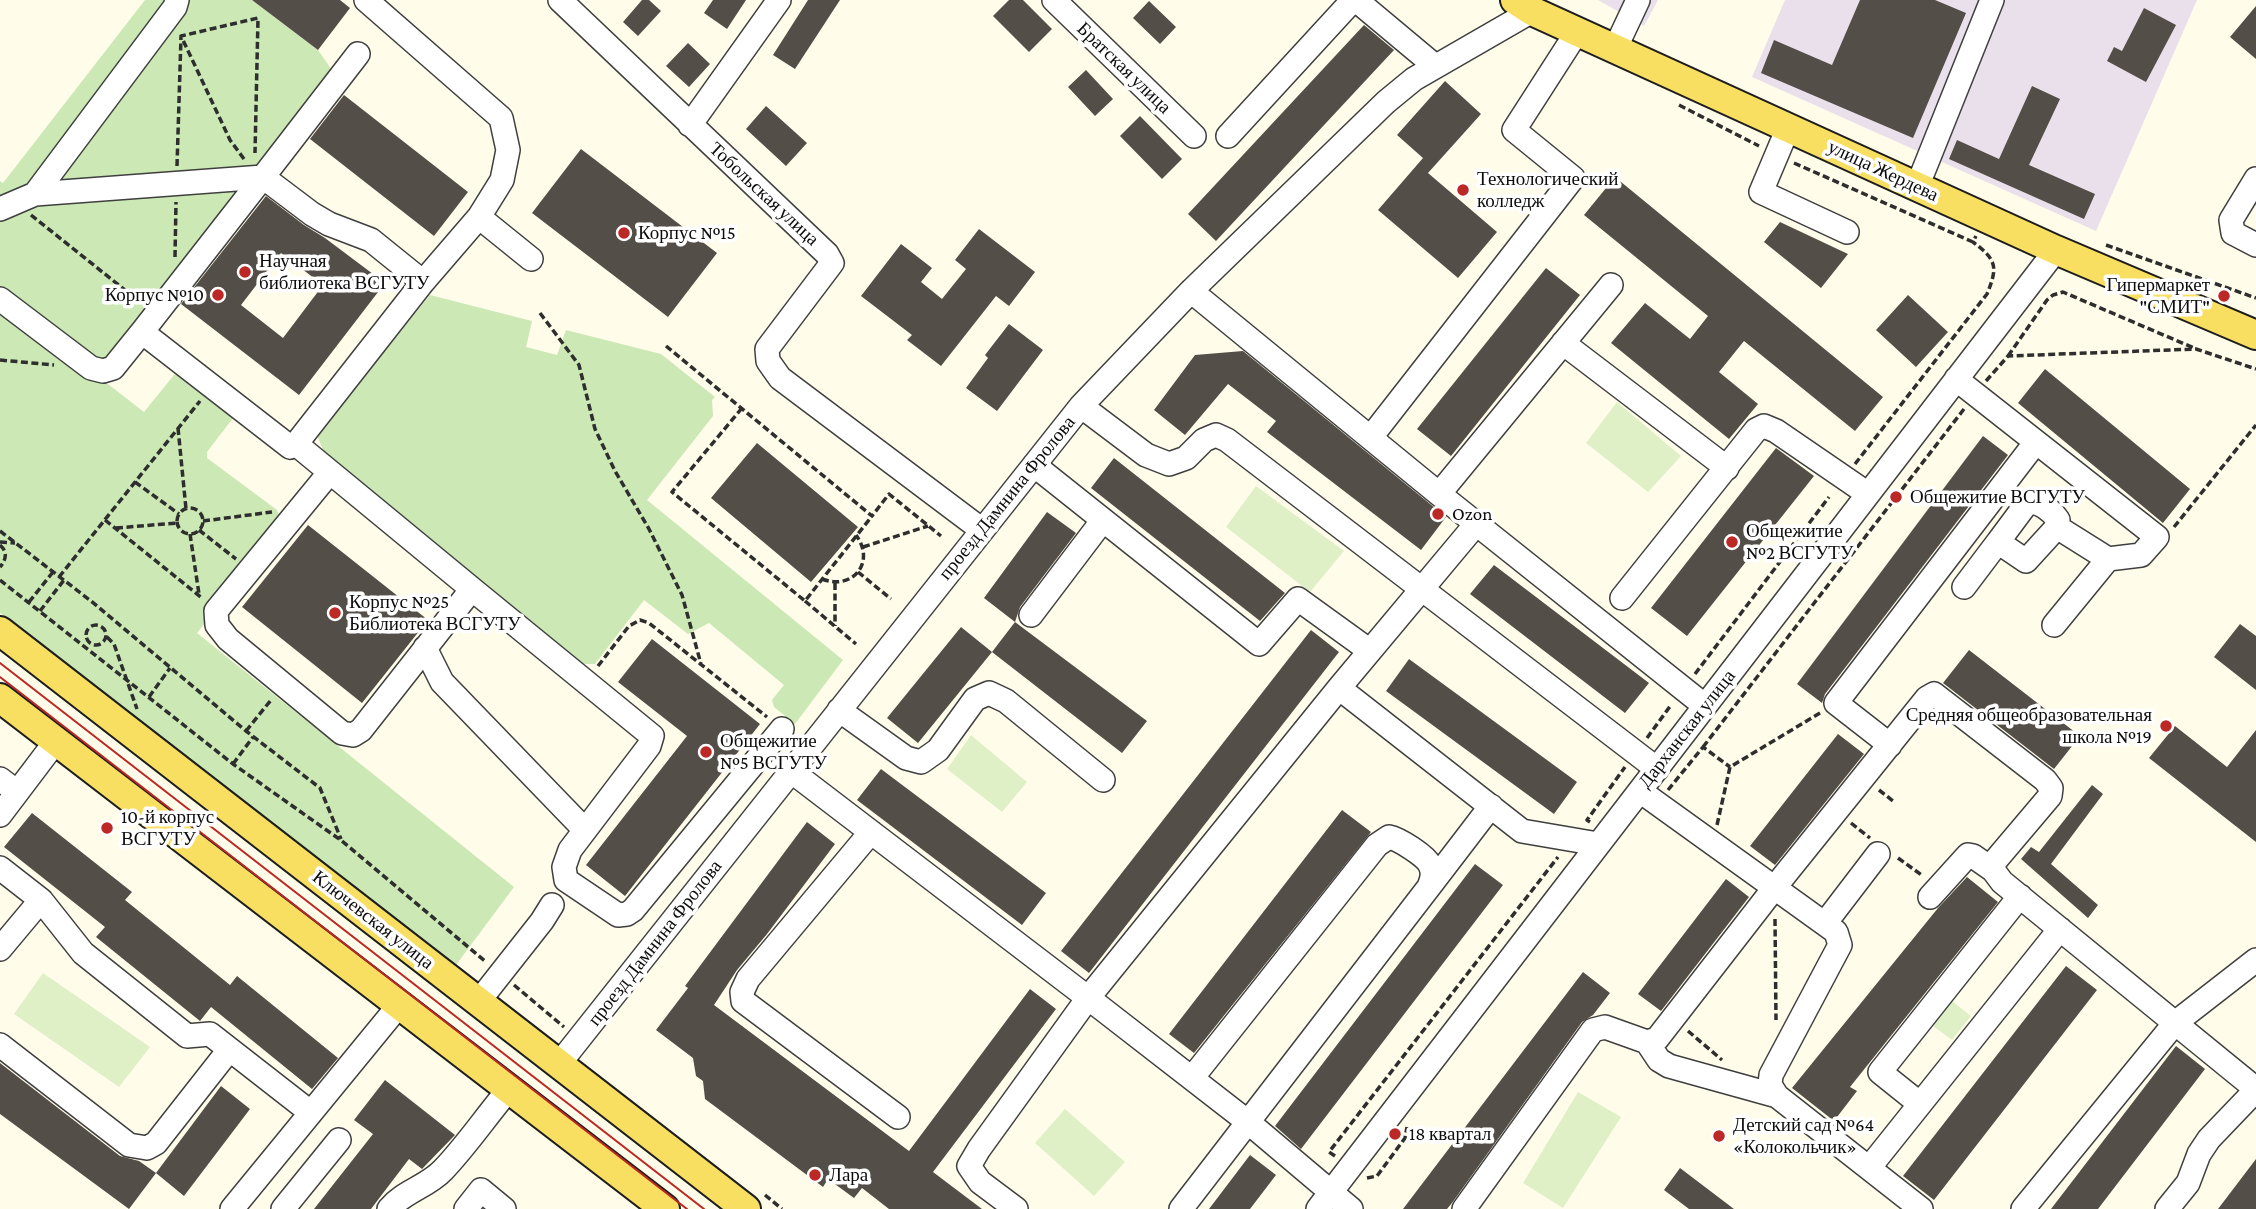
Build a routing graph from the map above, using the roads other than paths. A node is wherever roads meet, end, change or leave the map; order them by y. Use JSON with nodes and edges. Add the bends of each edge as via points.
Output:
{"nodes":[{"id":1,"x":366,"y":0,"type":"edge"},
{"id":2,"x":560,"y":0,"type":"edge"},
{"id":3,"x":779,"y":0,"type":"edge"},
{"id":4,"x":1054,"y":0,"type":"edge"},
{"id":5,"x":1355,"y":0,"type":"edge"},
{"id":6,"x":1638,"y":0,"type":"edge"},
{"id":7,"x":1992,"y":0,"type":"edge"},
{"id":8,"x":178,"y":2,"type":"edge"},
{"id":9,"x":1523,"y":6,"type":"edge"},
{"id":10,"x":1577,"y":32,"type":"junction"},
{"id":11,"x":1615,"y":49,"type":"junction"},
{"id":12,"x":358,"y":54,"type":"dead end"},
{"id":13,"x":1435,"y":66,"type":"junction"},
{"id":14,"x":690,"y":125,"type":"junction"},
{"id":15,"x":1788,"y":128,"type":"junction"},
{"id":16,"x":1194,"y":136,"type":"dead end"},
{"id":17,"x":1228,"y":136,"type":"dead end"},
{"id":18,"x":259,"y":173,"type":"junction"},
{"id":19,"x":2256,"y":179,"type":"edge"},
{"id":20,"x":1917,"y":187,"type":"junction"},
{"id":21,"x":35,"y":194,"type":"junction"},
{"id":22,"x":3,"y":208,"type":"edge"},
{"id":23,"x":479,"y":217,"type":"junction"},
{"id":24,"x":1847,"y":232,"type":"dead end"},
{"id":25,"x":2256,"y":245,"type":"edge"},
{"id":26,"x":2056,"y":250,"type":"junction"},
{"id":27,"x":531,"y":259,"type":"dead end"},
{"id":28,"x":423,"y":282,"type":"junction"},
{"id":29,"x":1611,"y":285,"type":"dead end"},
{"id":30,"x":1191,"y":290,"type":"junction"},
{"id":31,"x":0,"y":299,"type":"edge"},
{"id":32,"x":149,"y":323,"type":"junction"},
{"id":33,"x":2256,"y":335,"type":"edge"},
{"id":34,"x":1563,"y":343,"type":"junction"},
{"id":35,"x":1956,"y":379,"type":"junction"},
{"id":36,"x":1081,"y":406,"type":"junction"},
{"id":37,"x":1371,"y":438,"type":"junction"},
{"id":38,"x":2036,"y":442,"type":"junction"},
{"id":39,"x":296,"y":444,"type":"junction"},
{"id":40,"x":1034,"y":465,"type":"junction"},
{"id":41,"x":1727,"y":468,"type":"junction"},
{"id":42,"x":331,"y":472,"type":"junction"},
{"id":43,"x":1439,"y":494,"type":"junction"},
{"id":44,"x":1868,"y":494,"type":"junction"},
{"id":45,"x":1103,"y":520,"type":"junction"},
{"id":46,"x":1477,"y":523,"type":"junction"},
{"id":47,"x":2057,"y":527,"type":"junction"},
{"id":48,"x":982,"y":530,"type":"junction"},
{"id":49,"x":1998,"y":542,"type":"junction"},
{"id":50,"x":2108,"y":559,"type":"junction"},
{"id":51,"x":1964,"y":587,"type":"dead end"},
{"id":52,"x":472,"y":589,"type":"junction"},
{"id":53,"x":1422,"y":590,"type":"junction"},
{"id":54,"x":1622,"y":598,"type":"dead end"},
{"id":55,"x":1031,"y":615,"type":"dead end"},
{"id":56,"x":2054,"y":625,"type":"dead end"},
{"id":57,"x":0,"y":631,"type":"edge"},
{"id":58,"x":425,"y":648,"type":"junction"},
{"id":59,"x":1370,"y":651,"type":"junction"},
{"id":60,"x":1339,"y":688,"type":"junction"},
{"id":61,"x":0,"y":698,"type":"edge"},
{"id":62,"x":1705,"y":706,"type":"junction"},
{"id":63,"x":839,"y":710,"type":"junction"},
{"id":64,"x":782,"y":729,"type":"road end"},
{"id":65,"x":56,"y":741,"type":"junction"},
{"id":66,"x":1890,"y":745,"type":"junction"},
{"id":67,"x":1657,"y":769,"type":"junction"},
{"id":68,"x":791,"y":771,"type":"junction"},
{"id":69,"x":1103,"y":780,"type":"dead end"},
{"id":70,"x":9,"y":786,"type":"edge"},
{"id":71,"x":1648,"y":797,"type":"junction"},
{"id":72,"x":1491,"y":806,"type":"junction"},
{"id":73,"x":0,"y":815,"type":"edge"},
{"id":74,"x":584,"y":829,"type":"junction"},
{"id":75,"x":871,"y":832,"type":"junction"},
{"id":76,"x":1598,"y":844,"type":"junction"},
{"id":77,"x":1880,"y":851,"type":"road end"},
{"id":78,"x":0,"y":868,"type":"edge"},
{"id":79,"x":1993,"y":870,"type":"junction"},
{"id":80,"x":1429,"y":887,"type":"junction"},
{"id":81,"x":1775,"y":887,"type":"junction"},
{"id":82,"x":1934,"y":892,"type":"road end"},
{"id":83,"x":2020,"y":896,"type":"junction"},
{"id":84,"x":41,"y":900,"type":"junction"},
{"id":85,"x":552,"y":905,"type":"dead end"},
{"id":86,"x":1826,"y":922,"type":"junction"},
{"id":87,"x":2060,"y":929,"type":"junction"},
{"id":88,"x":0,"y":949,"type":"edge"},
{"id":89,"x":2256,"y":960,"type":"edge"},
{"id":90,"x":1088,"y":998,"type":"junction"},
{"id":91,"x":479,"y":1001,"type":"junction"},
{"id":92,"x":400,"y":1004,"type":"junction"},
{"id":93,"x":2175,"y":1023,"type":"junction"},
{"id":94,"x":1647,"y":1042,"type":"junction"},
{"id":95,"x":0,"y":1045,"type":"edge"},
{"id":96,"x":229,"y":1050,"type":"junction"},
{"id":97,"x":559,"y":1064,"type":"junction"},
{"id":98,"x":1192,"y":1078,"type":"junction"},
{"id":99,"x":510,"y":1088,"type":"junction"},
{"id":100,"x":2256,"y":1090,"type":"edge"},
{"id":101,"x":1777,"y":1096,"type":"junction"},
{"id":102,"x":1920,"y":1104,"type":"junction"},
{"id":103,"x":310,"y":1112,"type":"junction"},
{"id":104,"x":898,"y":1117,"type":"dead end"},
{"id":105,"x":1248,"y":1122,"type":"junction"},
{"id":106,"x":340,"y":1140,"type":"dead end"},
{"id":107,"x":1869,"y":1168,"type":"junction"},
{"id":108,"x":753,"y":1201,"type":"edge"},
{"id":109,"x":1324,"y":1201,"type":"edge"},
{"id":110,"x":232,"y":1209,"type":"edge"},
{"id":111,"x":283,"y":1209,"type":"edge"},
{"id":112,"x":389,"y":1209,"type":"edge"},
{"id":113,"x":466,"y":1209,"type":"edge"},
{"id":114,"x":504,"y":1209,"type":"edge"},
{"id":115,"x":665,"y":1209,"type":"edge"},
{"id":116,"x":1016,"y":1209,"type":"edge"},
{"id":117,"x":1181,"y":1209,"type":"edge"},
{"id":118,"x":1351,"y":1209,"type":"edge"},
{"id":119,"x":1464,"y":1209,"type":"edge"},
{"id":120,"x":1921,"y":1209,"type":"edge"},
{"id":121,"x":2023,"y":1209,"type":"edge"},
{"id":122,"x":2167,"y":1209,"type":"edge"}],
"edges":[{"from":1,"to":23,"type":"street","via":[[500,118],[508,150],[502,180]]},
{"from":2,"to":14,"type":"street","name":"Тобольская улица"},
{"from":3,"to":14,"type":"street"},
{"from":4,"to":16,"type":"street","name":"Братская улица"},
{"from":5,"to":13,"type":"street"},
{"from":5,"to":17,"type":"street"},
{"from":6,"to":11,"type":"street"},
{"from":7,"to":20,"type":"street"},
{"from":8,"to":21,"type":"street"},
{"from":9,"to":10,"type":"main road","name":"улица Жердева"},
{"from":9,"to":13,"type":"street","name":"проезд Дамнина Фролова"},
{"from":10,"to":11,"type":"main road","name":"улица Жердева"},
{"from":10,"to":37,"type":"street","via":[[1514,130],[1573,178]]},
{"from":11,"to":15,"type":"main road","name":"улица Жердева"},
{"from":12,"to":18,"type":"street"},
{"from":13,"to":30,"type":"street","name":"проезд Дамнина Фролова","via":[[1386,102]]},
{"from":14,"to":48,"type":"street","name":"Тобольская улица","via":[[828,254],[832,263],[767,349],[768,361],[780,378]]},
{"from":15,"to":20,"type":"main road","name":"улица Жердева"},
{"from":15,"to":24,"type":"street","via":[[1762,192]]},
{"from":18,"to":21,"type":"street"},
{"from":18,"to":28,"type":"street","via":[[312,214],[371,240]]},
{"from":18,"to":32,"type":"street"},
{"from":19,"to":25,"type":"street","via":[[2231,220],[2233,233]]},
{"from":20,"to":26,"type":"main road","name":"улица Жердева"},
{"from":21,"to":22,"type":"street"},
{"from":23,"to":27,"type":"street"},
{"from":23,"to":28,"type":"street"},
{"from":26,"to":33,"type":"main road","name":"улица Жердева"},
{"from":26,"to":35,"type":"street","name":"Дарханская улица"},
{"from":28,"to":39,"type":"street"},
{"from":29,"to":34,"type":"street"},
{"from":30,"to":36,"type":"street","name":"проезд Дамнина Фролова"},
{"from":30,"to":37,"type":"street"},
{"from":31,"to":32,"type":"street","via":[[91,368],[103,371],[113,368]]},
{"from":32,"to":39,"type":"street","via":[[211,387],[282,443]]},
{"from":34,"to":41,"type":"street"},
{"from":34,"to":43,"type":"street"},
{"from":35,"to":38,"type":"street"},
{"from":35,"to":44,"type":"street","name":"Дарханская улица"},
{"from":36,"to":40,"type":"street","name":"проезд Дамнина Фролова"},
{"from":36,"to":53,"type":"street","via":[[1146,455],[1169,464],[1186,458],[1216,435],[1227,440]]},
{"from":37,"to":43,"type":"street"},
{"from":38,"to":50,"type":"street","via":[[2157,537],[2141,555]]},
{"from":38,"to":66,"type":"street","via":[[1836,703]]},
{"from":39,"to":42,"type":"street"},
{"from":40,"to":45,"type":"street"},
{"from":40,"to":48,"type":"street","name":"проезд Дамнина Фролова"},
{"from":41,"to":44,"type":"street","via":[[1764,426]]},
{"from":41,"to":54,"type":"street"},
{"from":42,"to":52,"type":"street"},
{"from":42,"to":58,"type":"street","via":[[206,602],[217,625],[342,733],[353,735]]},
{"from":43,"to":46,"type":"street"},
{"from":44,"to":62,"type":"street","name":"Дарханская улица"},
{"from":45,"to":55,"type":"street"},
{"from":45,"to":59,"type":"street","via":[[1259,644],[1298,599]]},
{"from":46,"to":53,"type":"street"},
{"from":46,"to":62,"type":"street"},
{"from":47,"to":49,"type":"street","via":[[2026,561]]},
{"from":47,"to":49,"type":"street","via":[[2056,516],[2032,501]]},
{"from":47,"to":50,"type":"street"},
{"from":48,"to":63,"type":"street","name":"проезд Дамнина Фролова"},
{"from":49,"to":51,"type":"street"},
{"from":50,"to":56,"type":"street"},
{"from":52,"to":58,"type":"street"},
{"from":52,"to":74,"type":"street","via":[[652,736]]},
{"from":53,"to":59,"type":"street"},
{"from":53,"to":67,"type":"street"},
{"from":57,"to":91,"type":"main road","name":"Ключевская улица"},
{"from":58,"to":74,"type":"street","via":[[442,682]]},
{"from":59,"to":60,"type":"street"},
{"from":60,"to":72,"type":"street"},
{"from":60,"to":90,"type":"street"},
{"from":61,"to":65,"type":"main road"},
{"from":62,"to":67,"type":"street","name":"Дарханская улица"},
{"from":63,"to":68,"type":"street","name":"проезд Дамнина Фролова"},
{"from":63,"to":69,"type":"street","via":[[905,758],[921,762],[938,750],[975,699],[989,694],[1006,701]]},
{"from":64,"to":74,"type":"street","via":[[626,914],[618,915],[566,880],[569,850]]},
{"from":65,"to":70,"type":"street"},
{"from":65,"to":92,"type":"main road"},
{"from":66,"to":79,"type":"street","via":[[1934,694],[2045,780],[2050,796],[1995,861]]},
{"from":66,"to":81,"type":"street"},
{"from":67,"to":71,"type":"street","name":"Дарханская улица"},
{"from":68,"to":75,"type":"street"},
{"from":68,"to":97,"type":"street","name":"проезд Дамнина Фролова"},
{"from":70,"to":73,"type":"street"},
{"from":71,"to":76,"type":"street","name":"Дарханская улица"},
{"from":71,"to":81,"type":"street"},
{"from":72,"to":76,"type":"street","via":[[1522,831]]},
{"from":72,"to":80,"type":"street"},
{"from":75,"to":90,"type":"street"},
{"from":75,"to":104,"type":"street","via":[[742,992],[743,1001]]},
{"from":76,"to":109,"type":"street","name":"Дарханская улица"},
{"from":77,"to":86,"type":"street"},
{"from":78,"to":84,"type":"street"},
{"from":79,"to":82,"type":"street","via":[[1968,855]]},
{"from":79,"to":83,"type":"street"},
{"from":80,"to":98,"type":"street","via":[[1433,875],[1430,862],[1398,839],[1390,837],[1377,845]]},
{"from":80,"to":105,"type":"street"},
{"from":81,"to":86,"type":"street"},
{"from":81,"to":94,"type":"street","via":[[1657,1039]]},
{"from":83,"to":87,"type":"street"},
{"from":83,"to":102,"type":"street","via":[[1880,1072]]},
{"from":84,"to":88,"type":"street"},
{"from":84,"to":96,"type":"street","via":[[83,953],[187,1036],[210,1034]]},
{"from":85,"to":91,"type":"street"},
{"from":86,"to":101,"type":"street","via":[[1840,945],[1771,1075],[1770,1085]]},
{"from":87,"to":93,"type":"street"},
{"from":87,"to":102,"type":"street"},
{"from":89,"to":93,"type":"street"},
{"from":90,"to":98,"type":"street"},
{"from":90,"to":116,"type":"street","via":[[969,1166],[980,1182]]},
{"from":91,"to":97,"type":"main road","name":"Ключевская улица"},
{"from":92,"to":99,"type":"main road"},
{"from":92,"to":103,"type":"street"},
{"from":93,"to":100,"type":"street"},
{"from":93,"to":121,"type":"street"},
{"from":94,"to":101,"type":"street","via":[[1668,1066]]},
{"from":94,"to":119,"type":"street","via":[[1605,1027],[1593,1030]]},
{"from":95,"to":96,"type":"street","via":[[129,1145],[148,1148]]},
{"from":96,"to":103,"type":"street"},
{"from":97,"to":108,"type":"main road","name":"Ключевская улица"},
{"from":98,"to":105,"type":"street"},
{"from":99,"to":112,"type":"street","via":[[441,1172]]},
{"from":99,"to":115,"type":"main road"},
{"from":100,"to":122,"type":"street","via":[[2208,1139],[2188,1183]]},
{"from":101,"to":107,"type":"street"},
{"from":102,"to":107,"type":"street"},
{"from":103,"to":110,"type":"street"},
{"from":105,"to":109,"type":"street"},
{"from":105,"to":117,"type":"street"},
{"from":106,"to":111,"type":"street"},
{"from":107,"to":120,"type":"street"},
{"from":109,"to":118,"type":"street"},
{"from":113,"to":114,"type":"street","via":[[481,1190]]}]}
